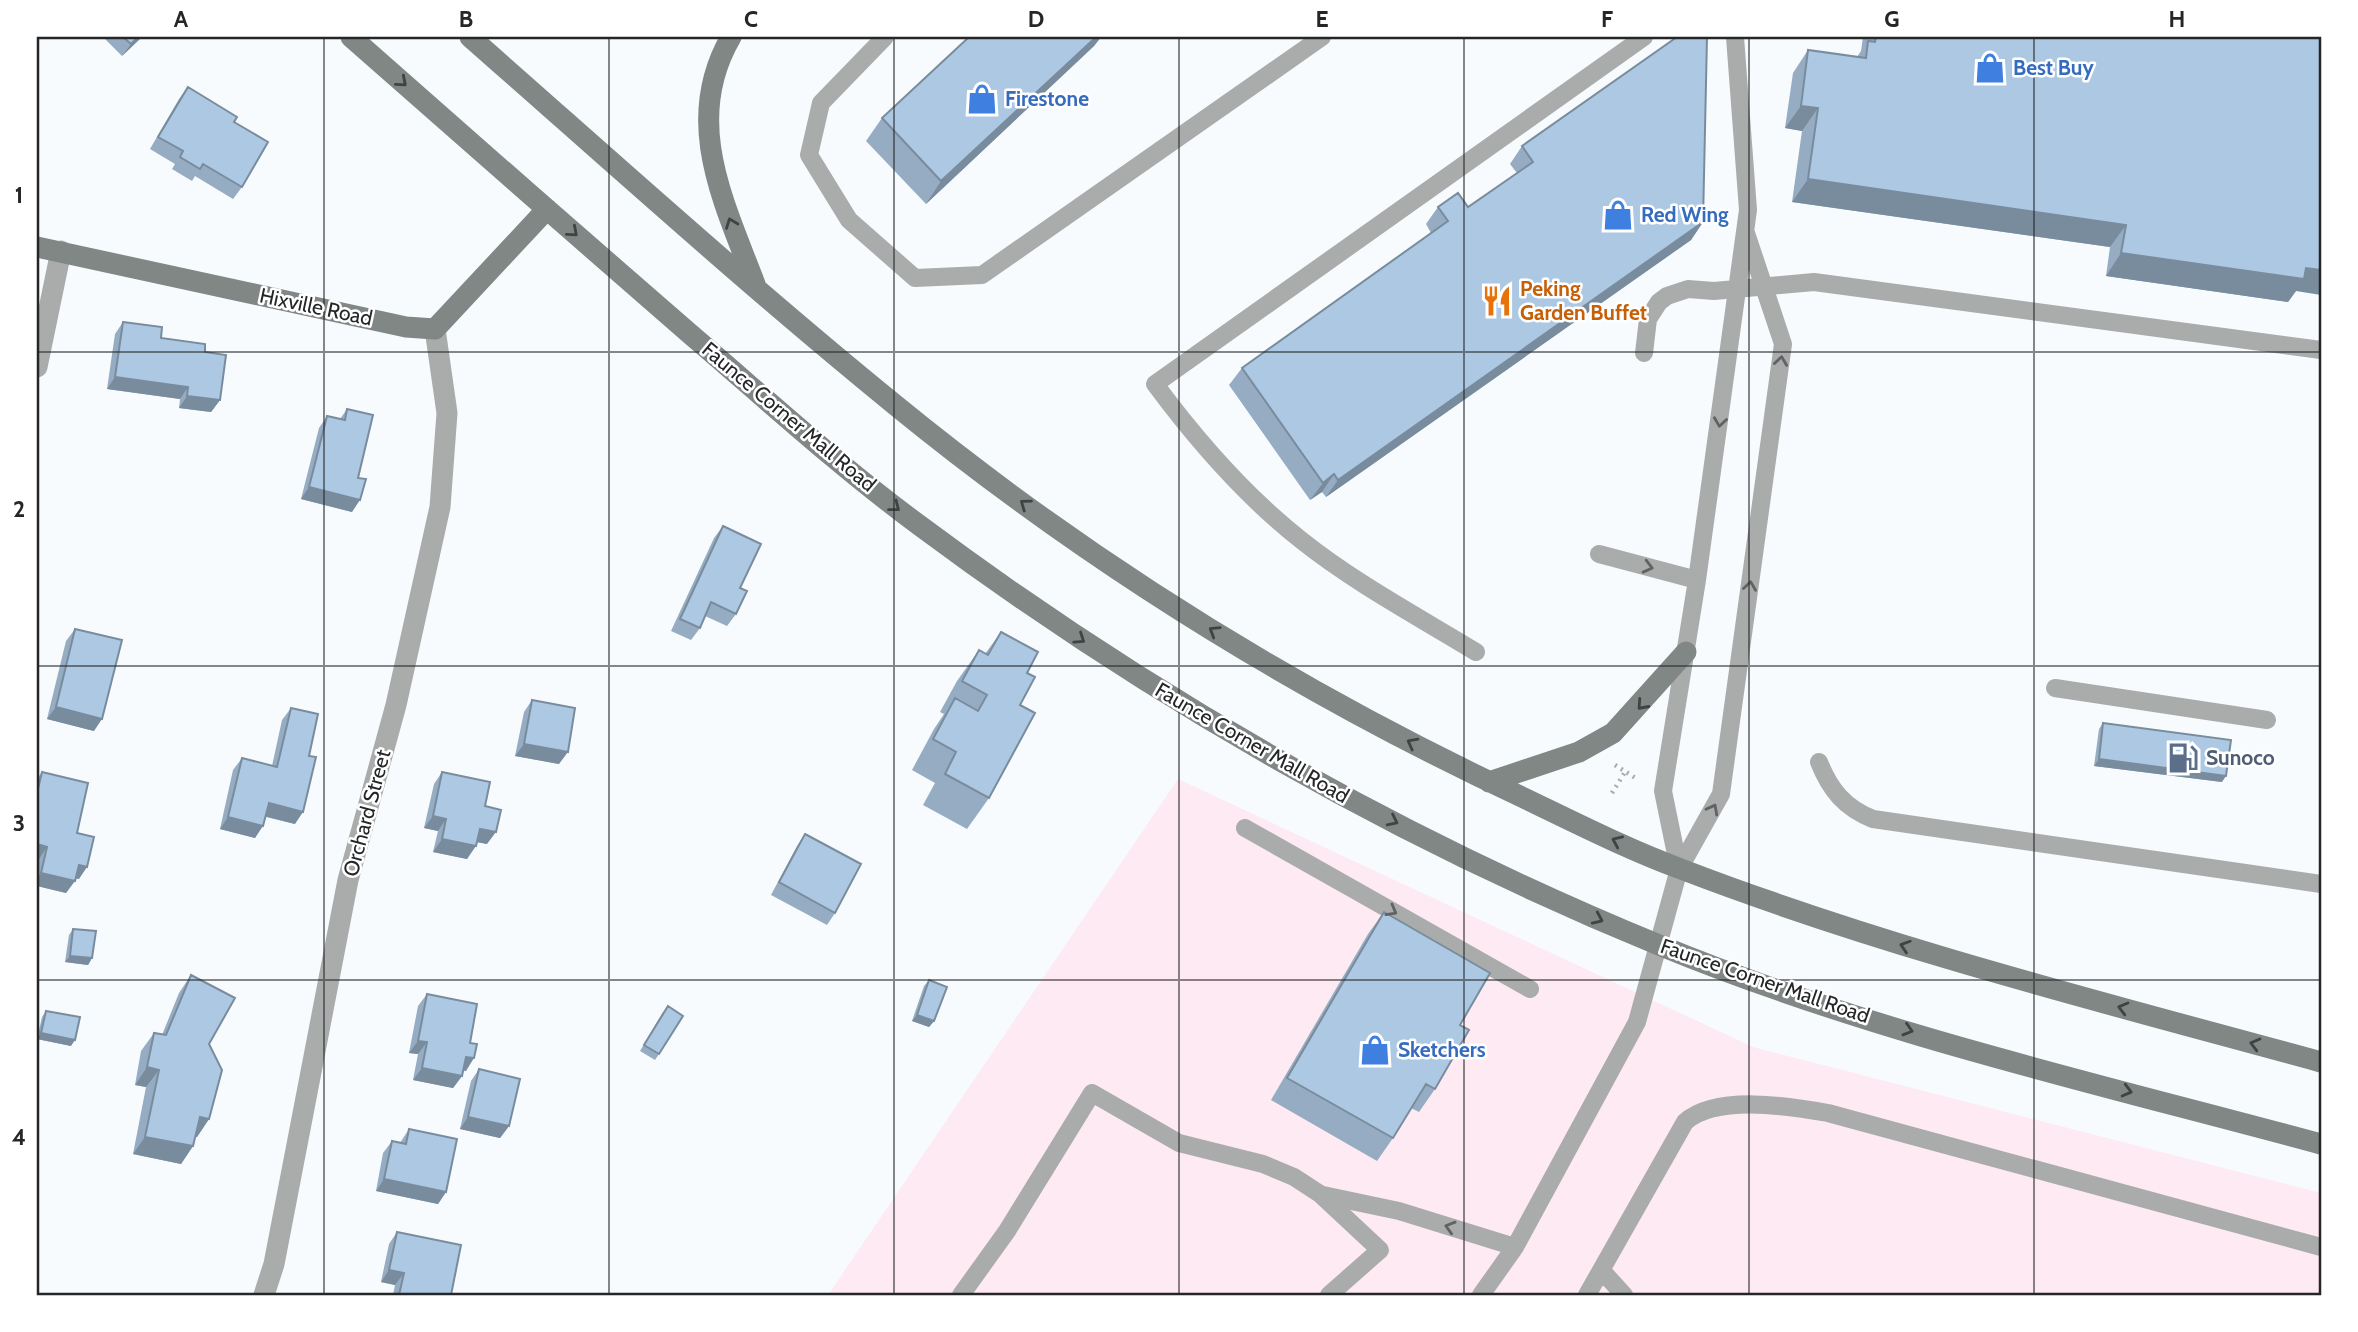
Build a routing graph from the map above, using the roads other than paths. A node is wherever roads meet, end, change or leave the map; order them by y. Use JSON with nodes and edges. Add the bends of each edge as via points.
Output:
{"nodes":[{"id":1,"x":351,"y":37,"type":"edge"},
{"id":2,"x":470,"y":37,"type":"edge"},
{"id":3,"x":731,"y":37,"type":"edge"},
{"id":4,"x":885,"y":37,"type":"edge"},
{"id":5,"x":1322,"y":37,"type":"edge"},
{"id":6,"x":1644,"y":37,"type":"edge"},
{"id":7,"x":1735,"y":37,"type":"edge"},
{"id":8,"x":547,"y":209,"type":"junction"},
{"id":9,"x":1745,"y":233,"type":"junction"},
{"id":10,"x":37,"y":247,"type":"edge"},
{"id":11,"x":61,"y":251,"type":"junction"},
{"id":12,"x":755,"y":286,"type":"junction"},
{"id":13,"x":1763,"y":287,"type":"junction"},
{"id":14,"x":1738,"y":289,"type":"junction"},
{"id":15,"x":435,"y":328,"type":"junction"},
{"id":16,"x":2321,"y":350,"type":"edge"},
{"id":17,"x":1644,"y":353,"type":"dead end"},
{"id":18,"x":37,"y":367,"type":"edge"},
{"id":19,"x":1599,"y":554,"type":"dead end"},
{"id":20,"x":1698,"y":580,"type":"junction"},
{"id":21,"x":1476,"y":652,"type":"dead end"},
{"id":22,"x":1686,"y":652,"type":"junction"},
{"id":23,"x":2055,"y":688,"type":"dead end"},
{"id":24,"x":2267,"y":720,"type":"dead end"},
{"id":25,"x":1819,"y":762,"type":"dead end"},
{"id":26,"x":1489,"y":782,"type":"junction"},
{"id":27,"x":1245,"y":828,"type":"dead end"},
{"id":28,"x":1679,"y":869,"type":"junction"},
{"id":29,"x":2321,"y":884,"type":"edge"},
{"id":30,"x":1658,"y":945,"type":"junction"},
{"id":31,"x":1530,"y":989,"type":"dead end"},
{"id":32,"x":2321,"y":1062,"type":"edge"},
{"id":33,"x":2321,"y":1144,"type":"edge"},
{"id":34,"x":1320,"y":1194,"type":"junction"},
{"id":35,"x":1515,"y":1247,"type":"junction"},
{"id":36,"x":2321,"y":1247,"type":"edge"},
{"id":37,"x":1603,"y":1272,"type":"junction"},
{"id":38,"x":264,"y":1295,"type":"edge"},
{"id":39,"x":961,"y":1295,"type":"edge"},
{"id":40,"x":1329,"y":1295,"type":"edge"},
{"id":41,"x":1481,"y":1295,"type":"edge"},
{"id":42,"x":1587,"y":1295,"type":"edge"},
{"id":43,"x":1624,"y":1295,"type":"edge"}],
"edges":[{"from":1,"to":8,"type":"main road","name":"Faunce Corner Mall Road","one_way":true},
{"from":2,"to":12,"type":"main road"},
{"from":12,"to":3,"type":"main road","one_way":true,"via":[[723,200],[708,140],[709,98]]},
{"from":4,"to":5,"type":"lane","via":[[821,103],[809,155],[849,220],[915,278],[982,275]]},
{"from":6,"to":21,"type":"lane","via":[[1155,384],[1211,456],[1301,540]]},
{"from":7,"to":9,"type":"lane","via":[[1748,210]]},
{"from":8,"to":15,"type":"main road"},
{"from":8,"to":30,"type":"main road","name":"Faunce Corner Mall Road","one_way":true,"via":[[855,475],[1145,682],[1374,811]]},
{"from":9,"to":13,"type":"lane"},
{"from":9,"to":14,"type":"lane"},
{"from":10,"to":11,"type":"main road","name":"Hixville Road"},
{"from":11,"to":15,"type":"main road","name":"Hixville Road","via":[[406,327]]},
{"from":11,"to":18,"type":"street"},
{"from":26,"to":12,"type":"main road","one_way":true,"via":[[1327,697],[1149,590],[948,446]]},
{"from":13,"to":14,"type":"lane"},
{"from":13,"to":16,"type":"lane","via":[[1814,282]]},
{"from":28,"to":13,"type":"lane","one_way":true,"via":[[1721,793],[1783,344]]},
{"from":14,"to":17,"type":"lane","via":[[1688,289],[1667,296],[1648,320]]},
{"from":14,"to":20,"type":"lane","one_way":true},
{"from":15,"to":38,"type":"street","name":"Orchard Street","via":[[447,413],[440,507],[396,705],[348,880],[274,1264]]},
{"from":19,"to":20,"type":"lane","one_way":true},
{"from":20,"to":22,"type":"lane"},
{"from":22,"to":26,"type":"main road","one_way":true,"via":[[1613,733],[1569,756]]},
{"from":22,"to":28,"type":"lane","via":[[1663,791]]},
{"from":23,"to":24,"type":"lane"},
{"from":25,"to":29,"type":"lane","via":[[1845,804],[1873,818]]},
{"from":28,"to":26,"type":"main road","one_way":true},
{"from":27,"to":31,"type":"lane","one_way":true},
{"from":28,"to":30,"type":"lane"},
{"from":32,"to":28,"type":"main road","one_way":true,"via":[[1968,966]]},
{"from":30,"to":33,"type":"main road","name":"Faunce Corner Mall Road","one_way":true,"via":[[1738,976],[1958,1045]]},
{"from":30,"to":35,"type":"lane","via":[[1637,1022]]},
{"from":35,"to":34,"type":"lane","one_way":true,"via":[[1399,1211]]},
{"from":34,"to":39,"type":"lane","via":[[1263,1164],[1179,1143],[1092,1093],[1007,1231]]},
{"from":34,"to":40,"type":"lane","via":[[1380,1250]]},
{"from":35,"to":41,"type":"lane"},
{"from":36,"to":37,"type":"lane","via":[[1828,1113],[1787,1105],[1720,1107],[1694,1114],[1685,1122]]},
{"from":37,"to":42,"type":"lane"},
{"from":37,"to":43,"type":"lane"}]}
